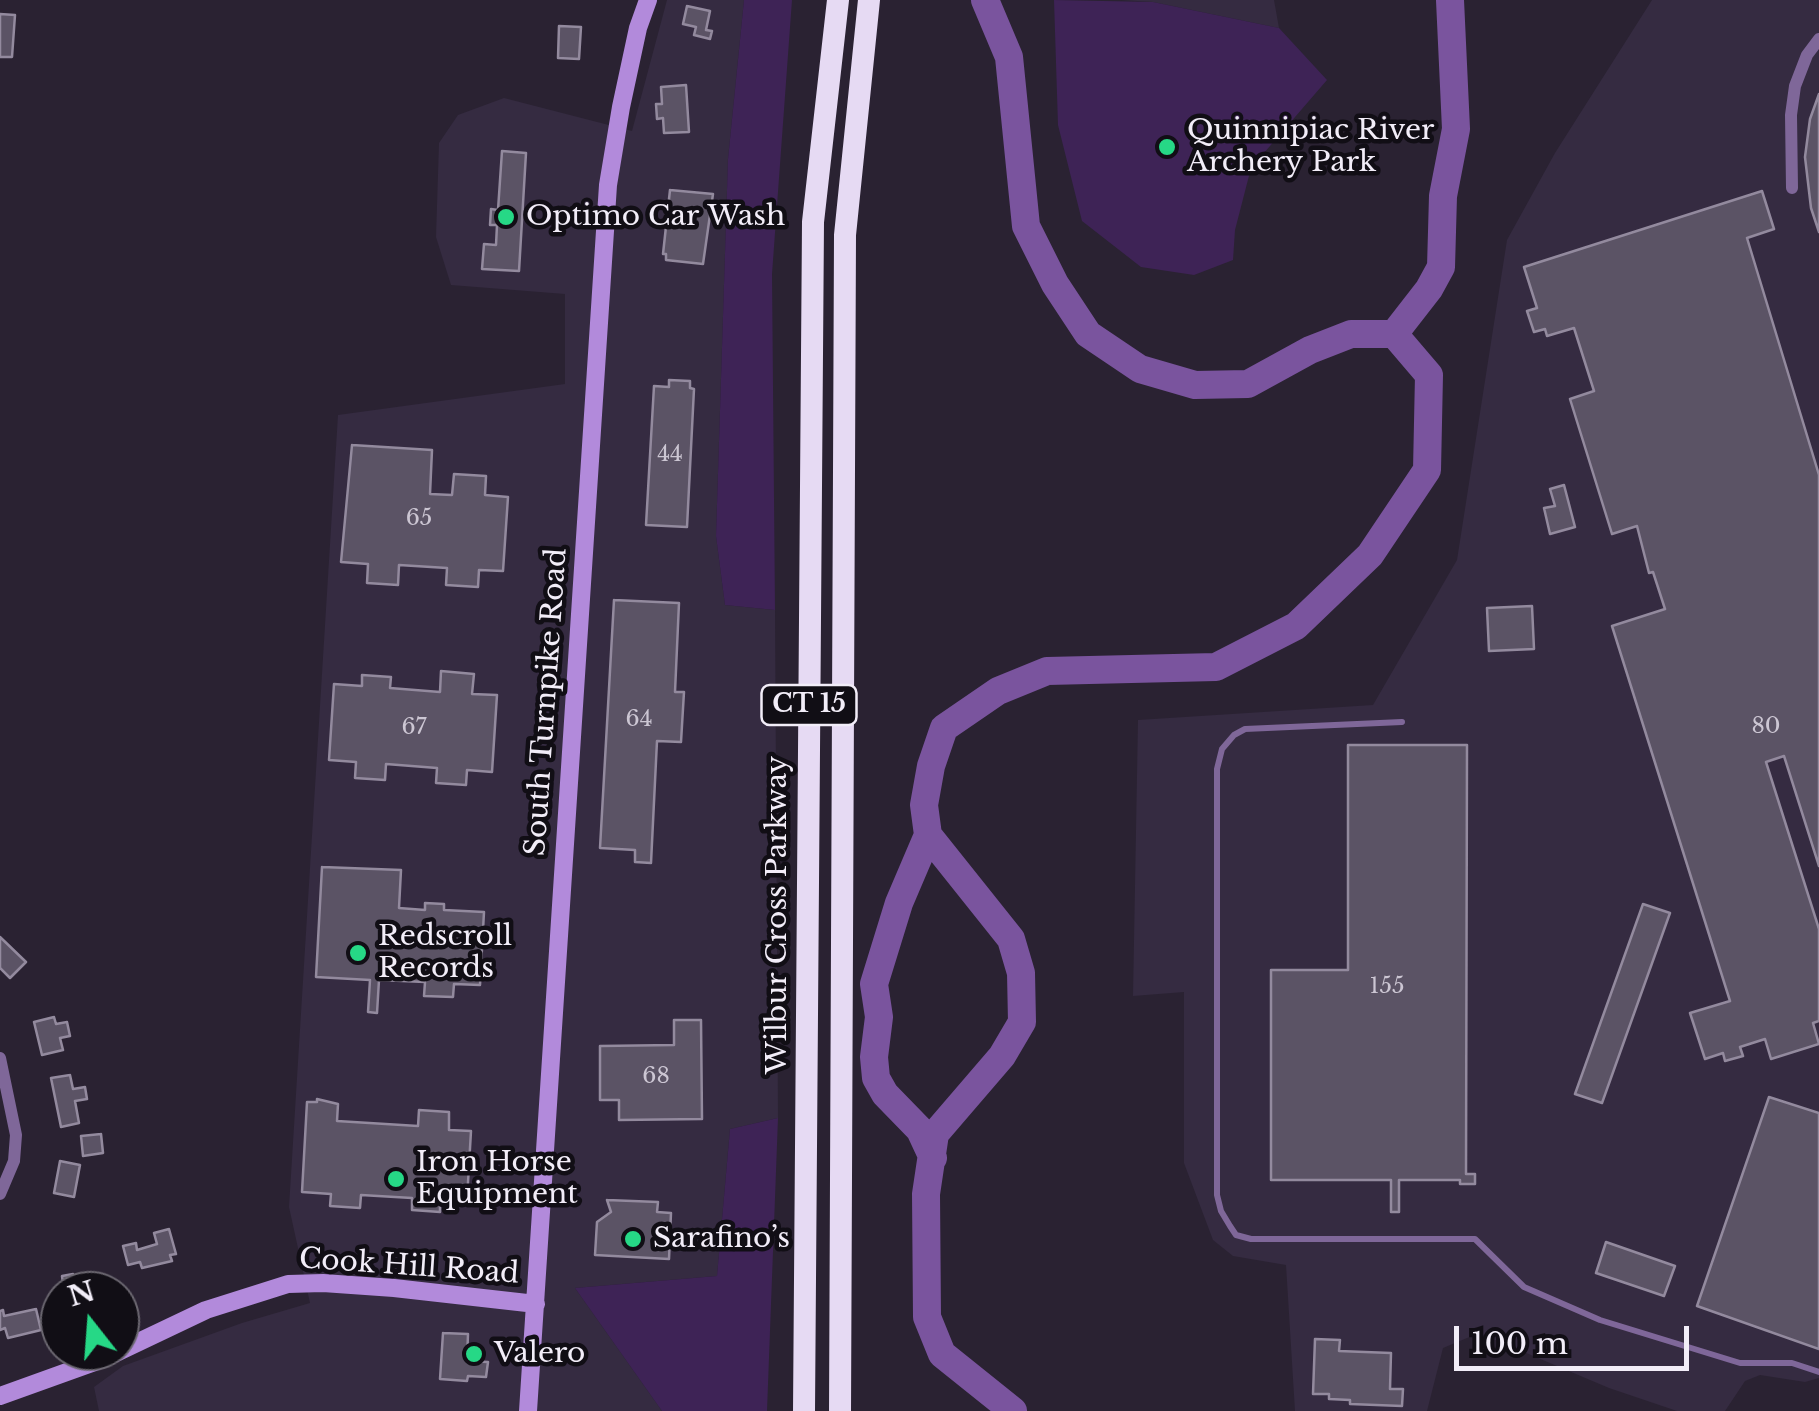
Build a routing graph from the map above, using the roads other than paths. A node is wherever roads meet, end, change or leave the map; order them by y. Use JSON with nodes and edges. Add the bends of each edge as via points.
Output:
{"nodes":[{"id":1,"x":648,"y":0,"type":"edge"},
{"id":2,"x":828,"y":0,"type":"edge"},
{"id":3,"x":838,"y":0,"type":"edge"},
{"id":4,"x":869,"y":0,"type":"edge"},
{"id":5,"x":1819,"y":39,"type":"edge"},
{"id":6,"x":831,"y":56,"type":"junction"},
{"id":7,"x":1792,"y":188,"type":"dead end"},
{"id":8,"x":1402,"y":722,"type":"dead end"},
{"id":9,"x":0,"y":1058,"type":"edge"},
{"id":10,"x":0,"y":1194,"type":"edge"},
{"id":11,"x":536,"y":1304,"type":"junction"},
{"id":12,"x":1819,"y":1372,"type":"edge"},
{"id":13,"x":0,"y":1396,"type":"edge"},
{"id":14,"x":528,"y":1411,"type":"edge"},
{"id":15,"x":804,"y":1411,"type":"edge"},
{"id":16,"x":840,"y":1411,"type":"edge"}],
"edges":[{"from":1,"to":11,"type":"main road","name":"South Turnpike Road","via":[[608,185]]},
{"from":2,"to":6,"type":"highway"},
{"from":3,"to":6,"type":"highway","name":"Wilbur Cross Parkway","number":"CT 15"},
{"from":4,"to":16,"type":"highway","number":"CT 15","via":[[845,235]]},
{"from":5,"to":7,"type":"street","via":[[1795,86]]},
{"from":6,"to":15,"type":"highway","name":"Wilbur Cross Parkway","number":"CT 15","via":[[813,222]]},
{"from":8,"to":12,"type":"lane","via":[[1244,730],[1222,749],[1216,769],[1216,1195],[1230,1226],[1251,1239],[1474,1238],[1524,1287],[1600,1320],[1740,1363]]},
{"from":9,"to":10,"type":"street","via":[[16,1135]]},
{"from":11,"to":13,"type":"main road","name":"Cook Hill Road","via":[[288,1284],[206,1310],[62,1376]]},
{"from":11,"to":14,"type":"main road","name":"South Turnpike Road"}]}
